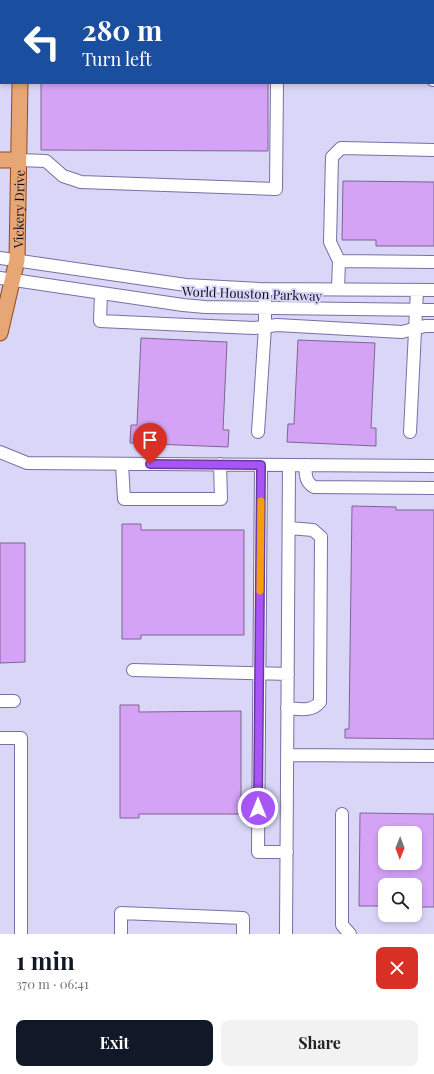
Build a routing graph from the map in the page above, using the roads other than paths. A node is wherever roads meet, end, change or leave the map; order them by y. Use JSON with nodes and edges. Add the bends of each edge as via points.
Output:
{"nodes":[{"id":1,"x":20,"y":84,"type":"edge"},
{"id":2,"x":277,"y":84,"type":"edge"},
{"id":3,"x":434,"y":150,"type":"edge"},
{"id":4,"x":0,"y":160,"type":"edge"},
{"id":5,"x":18,"y":160,"type":"junction"},
{"id":6,"x":0,"y":258,"type":"edge"},
{"id":7,"x":17,"y":260,"type":"junction"},
{"id":8,"x":339,"y":262,"type":"junction"},
{"id":9,"x":434,"y":262,"type":"edge"},
{"id":10,"x":6,"y":279,"type":"edge"},
{"id":11,"x":147,"y":280,"type":"junction"},
{"id":12,"x":266,"y":289,"type":"junction"},
{"id":13,"x":338,"y":289,"type":"junction"},
{"id":14,"x":417,"y":290,"type":"junction"},
{"id":15,"x":434,"y":290,"type":"edge"},
{"id":16,"x":101,"y":293,"type":"junction"},
{"id":17,"x":145,"y":300,"type":"junction"},
{"id":18,"x":266,"y":308,"type":"junction"},
{"id":19,"x":417,"y":310,"type":"junction"},
{"id":20,"x":434,"y":310,"type":"edge"},
{"id":21,"x":434,"y":326,"type":"edge"},
{"id":22,"x":265,"y":327,"type":"junction"},
{"id":23,"x":416,"y":328,"type":"junction"},
{"id":24,"x":0,"y":333,"type":"edge"},
{"id":25,"x":258,"y":432,"type":"dead end"},
{"id":26,"x":410,"y":432,"type":"dead end"},
{"id":27,"x":0,"y":452,"type":"edge"},
{"id":28,"x":122,"y":464,"type":"junction"},
{"id":29,"x":220,"y":464,"type":"junction"},
{"id":30,"x":261,"y":465,"type":"junction"},
{"id":31,"x":289,"y":465,"type":"junction"},
{"id":32,"x":305,"y":465,"type":"junction"},
{"id":33,"x":434,"y":466,"type":"edge"},
{"id":34,"x":434,"y":488,"type":"edge"},
{"id":35,"x":289,"y":528,"type":"junction"},
{"id":36,"x":133,"y":670,"type":"dead end"},
{"id":37,"x":260,"y":674,"type":"junction"},
{"id":38,"x":288,"y":674,"type":"junction"},
{"id":39,"x":0,"y":701,"type":"edge"},
{"id":40,"x":14,"y":701,"type":"dead end"},
{"id":41,"x":288,"y":708,"type":"junction"},
{"id":42,"x":0,"y":738,"type":"edge"},
{"id":43,"x":287,"y":755,"type":"junction"},
{"id":44,"x":434,"y":756,"type":"edge"},
{"id":45,"x":342,"y":814,"type":"dead end"},
{"id":46,"x":287,"y":852,"type":"junction"},
{"id":47,"x":21,"y":934,"type":"edge"},
{"id":48,"x":121,"y":934,"type":"edge"},
{"id":49,"x":243,"y":934,"type":"edge"},
{"id":50,"x":286,"y":934,"type":"edge"},
{"id":51,"x":350,"y":934,"type":"edge"}],
"edges":[{"from":1,"to":5,"type":"main road","name":"Vickery Drive"},
{"from":2,"to":5,"type":"street","via":[[276,189],[81,182],[64,176],[46,161]]},
{"from":3,"to":8,"type":"street","via":[[341,148],[332,157],[330,242]]},
{"from":4,"to":5,"type":"main road"},
{"from":5,"to":7,"type":"main road","name":"Vickery Drive"},
{"from":6,"to":7,"type":"street","name":"World Houston Parkway"},
{"from":7,"to":10,"type":"main road","name":"Vickery Drive"},
{"from":7,"to":11,"type":"street","name":"World Houston Parkway"},
{"from":8,"to":9,"type":"street"},
{"from":8,"to":13,"type":"street"},
{"from":10,"to":16,"type":"street","name":"World Houston Parkway"},
{"from":10,"to":24,"type":"main road","name":"Vickery Drive"},
{"from":11,"to":12,"type":"street","name":"World Houston Parkway","via":[[192,286]]},
{"from":11,"to":17,"type":"street"},
{"from":12,"to":13,"type":"street","name":"World Houston Parkway"},
{"from":12,"to":18,"type":"street"},
{"from":13,"to":14,"type":"street","name":"World Houston Parkway"},
{"from":14,"to":15,"type":"street","name":"World Houston Parkway"},
{"from":14,"to":19,"type":"street"},
{"from":16,"to":17,"type":"street","name":"World Houston Parkway"},
{"from":16,"to":22,"type":"street","via":[[100,321]]},
{"from":17,"to":18,"type":"street","name":"World Houston Parkway","via":[[205,307]]},
{"from":18,"to":19,"type":"street","name":"World Houston Parkway"},
{"from":18,"to":22,"type":"street"},
{"from":19,"to":20,"type":"street","name":"World Houston Parkway"},
{"from":19,"to":23,"type":"street"},
{"from":21,"to":23,"type":"street"},
{"from":22,"to":23,"type":"street","via":[[277,325],[402,332]]},
{"from":22,"to":25,"type":"street"},
{"from":23,"to":26,"type":"street"},
{"from":27,"to":28,"type":"street","via":[[27,463]]},
{"from":28,"to":29,"type":"street"},
{"from":28,"to":29,"type":"street","via":[[124,499],[221,499]]},
{"from":29,"to":30,"type":"street"},
{"from":30,"to":31,"type":"street"},
{"from":30,"to":37,"type":"street"},
{"from":31,"to":32,"type":"street"},
{"from":31,"to":35,"type":"street"},
{"from":32,"to":33,"type":"street"},
{"from":32,"to":34,"type":"street","via":[[308,484],[314,487]]},
{"from":35,"to":38,"type":"street"},
{"from":35,"to":41,"type":"street","via":[[313,530],[321,537],[320,702],[312,709]]},
{"from":36,"to":37,"type":"street"},
{"from":37,"to":38,"type":"street"},
{"from":37,"to":46,"type":"street","via":[[258,852]]},
{"from":38,"to":41,"type":"street"},
{"from":39,"to":40,"type":"street"},
{"from":41,"to":43,"type":"street"},
{"from":42,"to":47,"type":"street","via":[[21,738]]},
{"from":43,"to":44,"type":"street"},
{"from":43,"to":46,"type":"street"},
{"from":45,"to":51,"type":"street","via":[[342,925]]},
{"from":46,"to":50,"type":"street"},
{"from":48,"to":49,"type":"street","via":[[121,913],[243,918]]}]}
